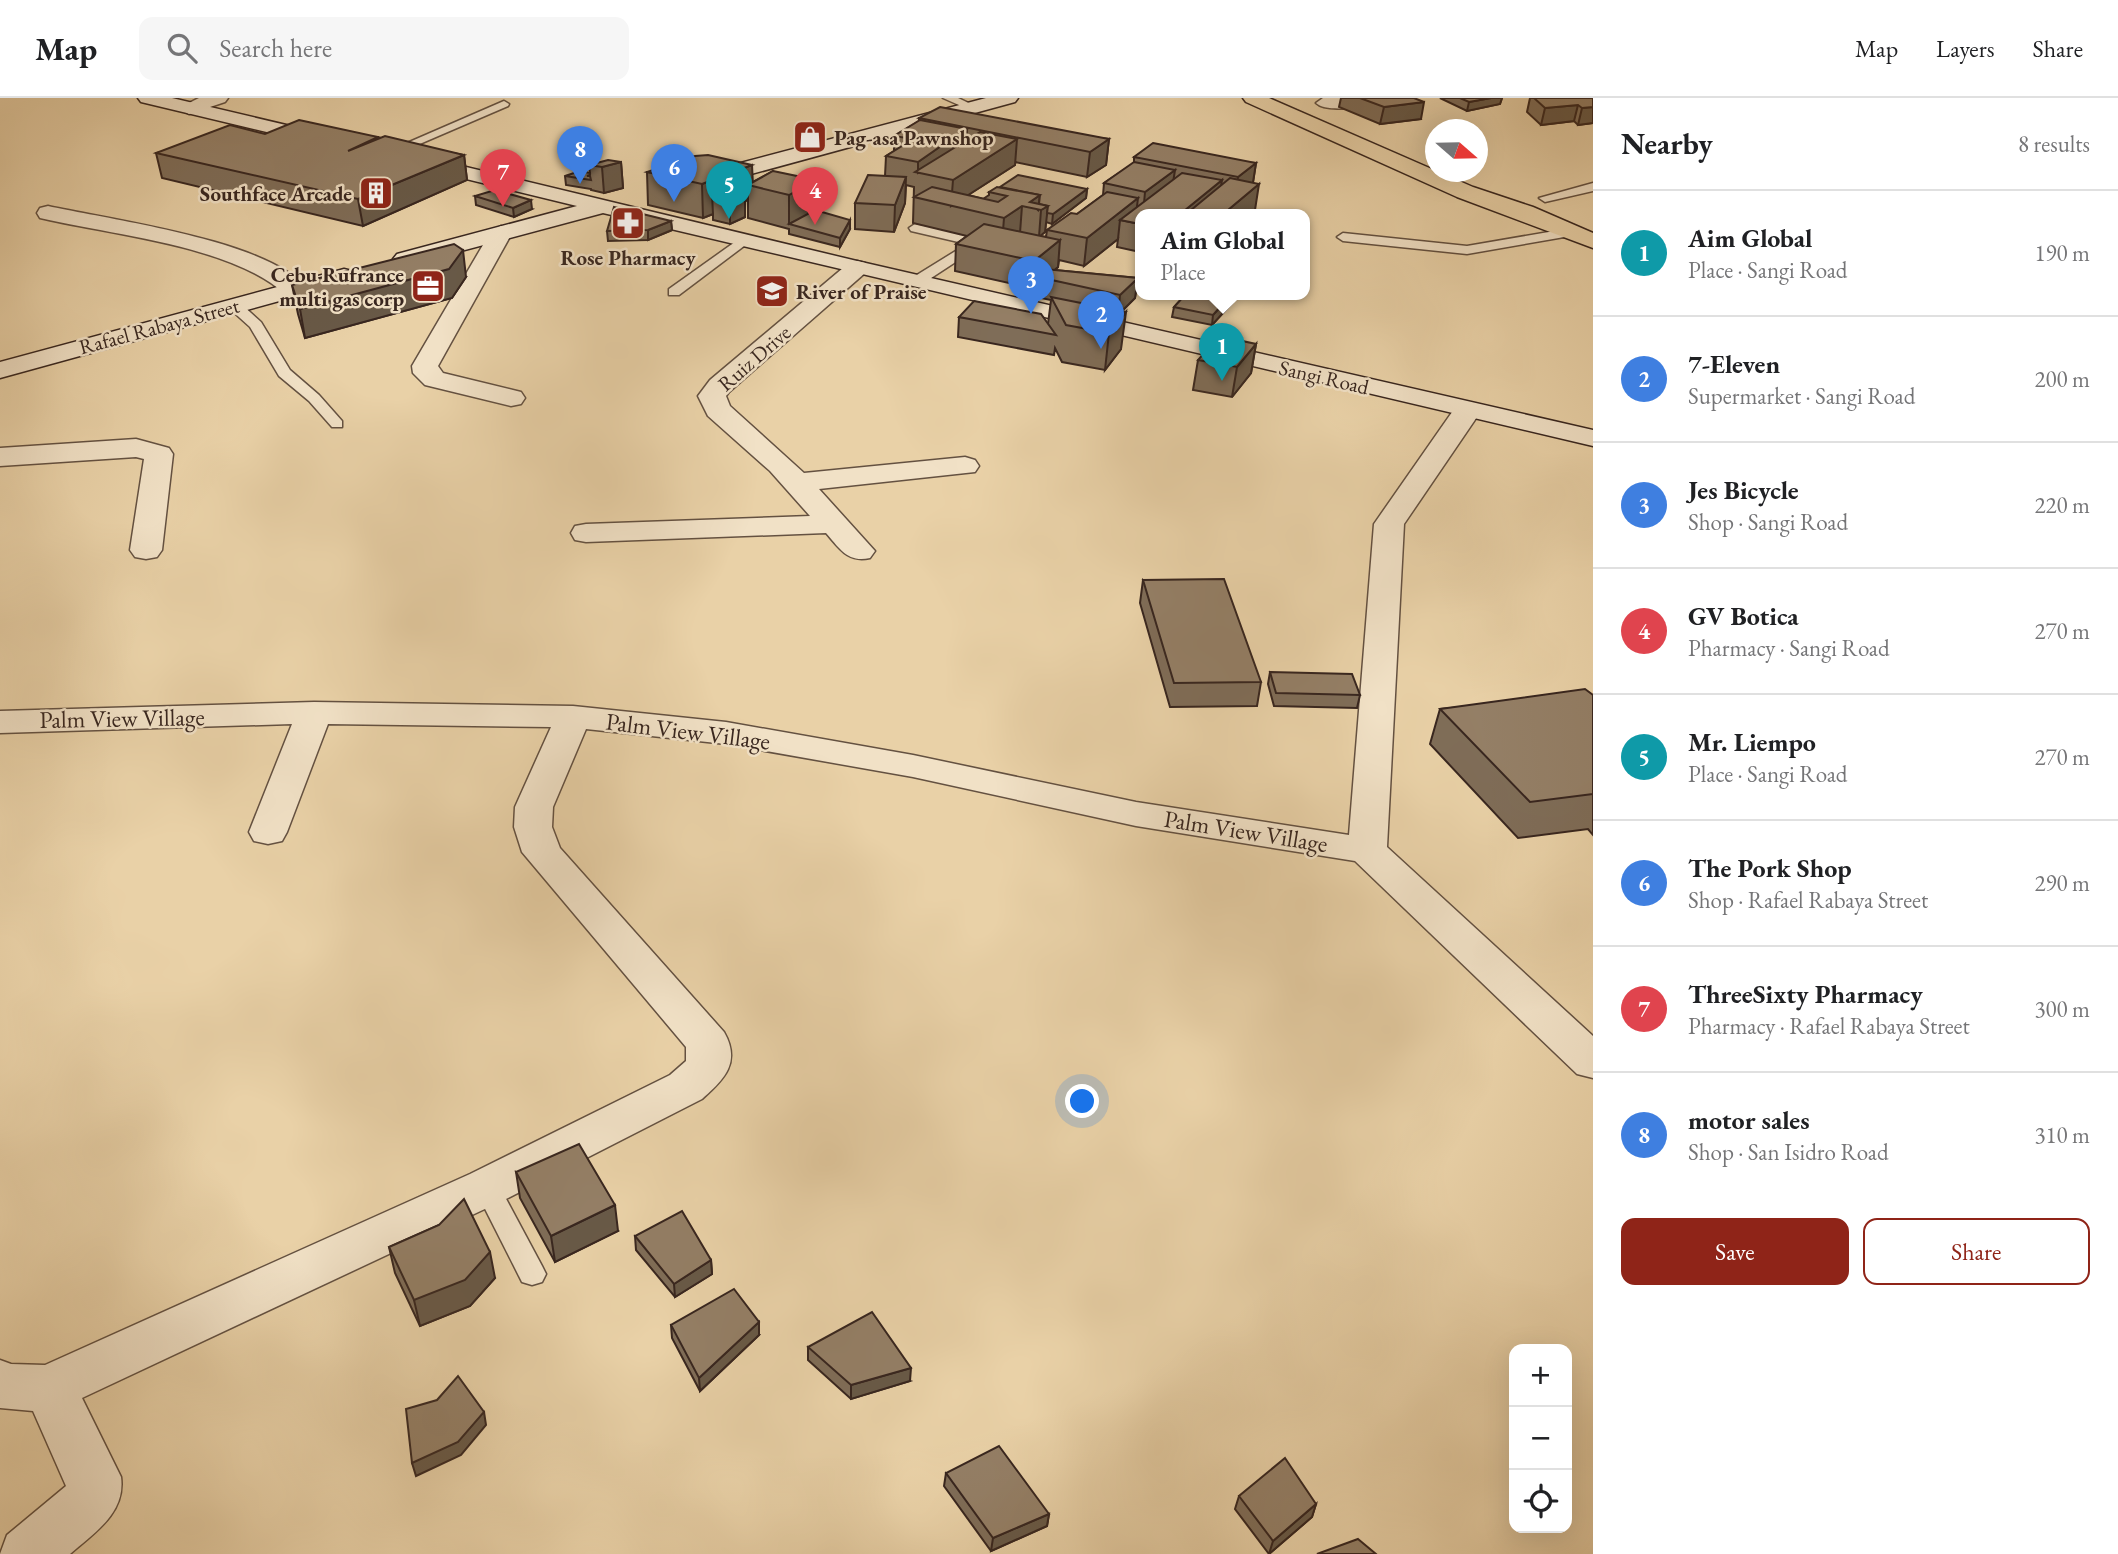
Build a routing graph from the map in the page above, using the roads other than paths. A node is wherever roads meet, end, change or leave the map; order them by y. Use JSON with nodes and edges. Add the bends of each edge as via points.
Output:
{"nodes":[{"id":1,"x":148,"y":98,"type":"edge"},
{"id":2,"x":218,"y":98,"type":"edge"},
{"id":3,"x":948,"y":98,"type":"edge"},
{"id":4,"x":1008,"y":98,"type":"edge"},
{"id":5,"x":1253,"y":98,"type":"edge"},
{"id":6,"x":1282,"y":98,"type":"edge"},
{"id":7,"x":1370,"y":98,"type":"edge"},
{"id":8,"x":1320,"y":100,"type":"edge"},
{"id":9,"x":504,"y":104,"type":"dead end"},
{"id":10,"x":972,"y":107,"type":"junction"},
{"id":11,"x":189,"y":108,"type":"junction"},
{"id":12,"x":1363,"y":118,"type":"edge"},
{"id":13,"x":348,"y":145,"type":"edge"},
{"id":14,"x":396,"y":158,"type":"joint"},
{"id":15,"x":1425,"y":159,"type":"edge"},
{"id":16,"x":458,"y":170,"type":"junction"},
{"id":17,"x":437,"y":180,"type":"edge"},
{"id":18,"x":1475,"y":182,"type":"edge"},
{"id":19,"x":685,"y":184,"type":"edge"},
{"id":20,"x":1487,"y":187,"type":"junction"},
{"id":21,"x":1522,"y":187,"type":"dead end"},
{"id":22,"x":1593,"y":187,"type":"edge"},
{"id":23,"x":647,"y":195,"type":"edge"},
{"id":24,"x":1551,"y":201,"type":"junction"},
{"id":25,"x":607,"y":205,"type":"junction"},
{"id":26,"x":1525,"y":212,"type":"junction"},
{"id":27,"x":48,"y":213,"type":"dead end"},
{"id":28,"x":1593,"y":220,"type":"edge"},
{"id":29,"x":915,"y":228,"type":"edge"},
{"id":30,"x":501,"y":233,"type":"junction"},
{"id":31,"x":1583,"y":236,"type":"edge"},
{"id":32,"x":1343,"y":237,"type":"dead end"},
{"id":33,"x":746,"y":240,"type":"junction"},
{"id":34,"x":978,"y":242,"type":"junction"},
{"id":35,"x":1005,"y":248,"type":"edge"},
{"id":36,"x":857,"y":268,"type":"junction"},
{"id":37,"x":917,"y":281,"type":"junction"},
{"id":38,"x":294,"y":289,"type":"junction"},
{"id":39,"x":674,"y":292,"type":"dead end"},
{"id":40,"x":235,"y":306,"type":"junction"},
{"id":41,"x":0,"y":370,"type":"edge"},
{"id":42,"x":511,"y":398,"type":"dead end"},
{"id":43,"x":1467,"y":411,"type":"junction"},
{"id":44,"x":337,"y":424,"type":"dead end"},
{"id":45,"x":1593,"y":438,"type":"edge"},
{"id":46,"x":0,"y":457,"type":"edge"},
{"id":47,"x":965,"y":466,"type":"dead end"},
{"id":48,"x":796,"y":483,"type":"junction"},
{"id":49,"x":834,"y":524,"type":"junction"},
{"id":50,"x":586,"y":533,"type":"dead end"},
{"id":51,"x":146,"y":550,"type":"dead end"},
{"id":52,"x":859,"y":551,"type":"dead end"},
{"id":53,"x":314,"y":713,"type":"junction"},
{"id":54,"x":573,"y":717,"type":"junction"},
{"id":55,"x":0,"y":722,"type":"edge"},
{"id":56,"x":268,"y":832,"type":"dead end"},
{"id":57,"x":1367,"y":850,"type":"junction"},
{"id":58,"x":1593,"y":1062,"type":"edge"},
{"id":59,"x":487,"y":1187,"type":"junction"},
{"id":60,"x":532,"y":1274,"type":"dead end"},
{"id":61,"x":25,"y":1386,"type":"edge"},
{"id":62,"x":27,"y":1554,"type":"edge"}],
"edges":[{"from":1,"to":11,"type":"street"},
{"from":2,"to":11,"type":"street"},
{"from":3,"to":10,"type":"lane"},
{"from":4,"to":10,"type":"street"},
{"from":5,"to":26,"type":"main road","via":[[1465,192]]},
{"from":6,"to":15,"type":"main road"},
{"from":7,"to":8,"type":"street"},
{"from":8,"to":12,"type":"main road"},
{"from":9,"to":14,"type":"lane"},
{"from":10,"to":19,"type":"street"},
{"from":11,"to":13,"type":"street"},
{"from":14,"to":16,"type":"street","name":"Sangi Road"},
{"from":16,"to":17,"type":"lane"},
{"from":16,"to":25,"type":"street","name":"Sangi Road"},
{"from":18,"to":20,"type":"main road"},
{"from":20,"to":24,"type":"main road"},
{"from":20,"to":26,"type":"main road"},
{"from":21,"to":24,"type":"main road"},
{"from":22,"to":24,"type":"lane"},
{"from":23,"to":25,"type":"street","name":"Rafael Rabaya Street"},
{"from":24,"to":28,"type":"main road"},
{"from":25,"to":30,"type":"street","name":"Rafael Rabaya Street"},
{"from":25,"to":33,"type":"street","name":"Sangi Road"},
{"from":26,"to":31,"type":"main road"},
{"from":27,"to":38,"type":"street","via":[[235,256],[288,281]]},
{"from":29,"to":34,"type":"lane"},
{"from":30,"to":38,"type":"street","name":"Rafael Rabaya Street"},
{"from":30,"to":42,"type":"street","via":[[425,366],[434,379]]},
{"from":31,"to":32,"type":"lane","via":[[1467,250]]},
{"from":33,"to":36,"type":"street","name":"Sangi Road"},
{"from":33,"to":39,"type":"lane"},
{"from":34,"to":35,"type":"lane"},
{"from":34,"to":37,"type":"lane"},
{"from":36,"to":37,"type":"street","name":"Sangi Road"},
{"from":36,"to":48,"type":"street","name":"Ruiz Drive","via":[[712,396],[718,410]]},
{"from":37,"to":43,"type":"street","name":"Sangi Road"},
{"from":38,"to":40,"type":"street","name":"Rafael Rabaya Street"},
{"from":40,"to":41,"type":"street","name":"Rafael Rabaya Street"},
{"from":40,"to":44,"type":"lane","via":[[256,325],[284,373]]},
{"from":43,"to":45,"type":"street","name":"Sangi Road"},
{"from":43,"to":57,"type":"street","via":[[1389,524]]},
{"from":46,"to":51,"type":"street","via":[[136,448],[159,454]]},
{"from":47,"to":48,"type":"street"},
{"from":48,"to":49,"type":"street","name":"Ruiz Drive"},
{"from":49,"to":50,"type":"street"},
{"from":49,"to":52,"type":"street","name":"Ruiz Drive"},
{"from":53,"to":54,"type":"street","name":"Palm View Village"},
{"from":53,"to":55,"type":"street","name":"Palm View Village"},
{"from":53,"to":56,"type":"street"},
{"from":54,"to":57,"type":"street","name":"Palm View Village","via":[[726,733],[914,766],[1136,814]]},
{"from":54,"to":59,"type":"street","via":[[534,807],[533,827],[542,852],[708,1043],[709,1067],[685,1087]]},
{"from":57,"to":58,"type":"street"},
{"from":59,"to":60,"type":"lane"},
{"from":59,"to":61,"type":"street"},
{"from":61,"to":62,"type":"street","via":[[93,1477],[95,1491],[89,1502]]}]}
